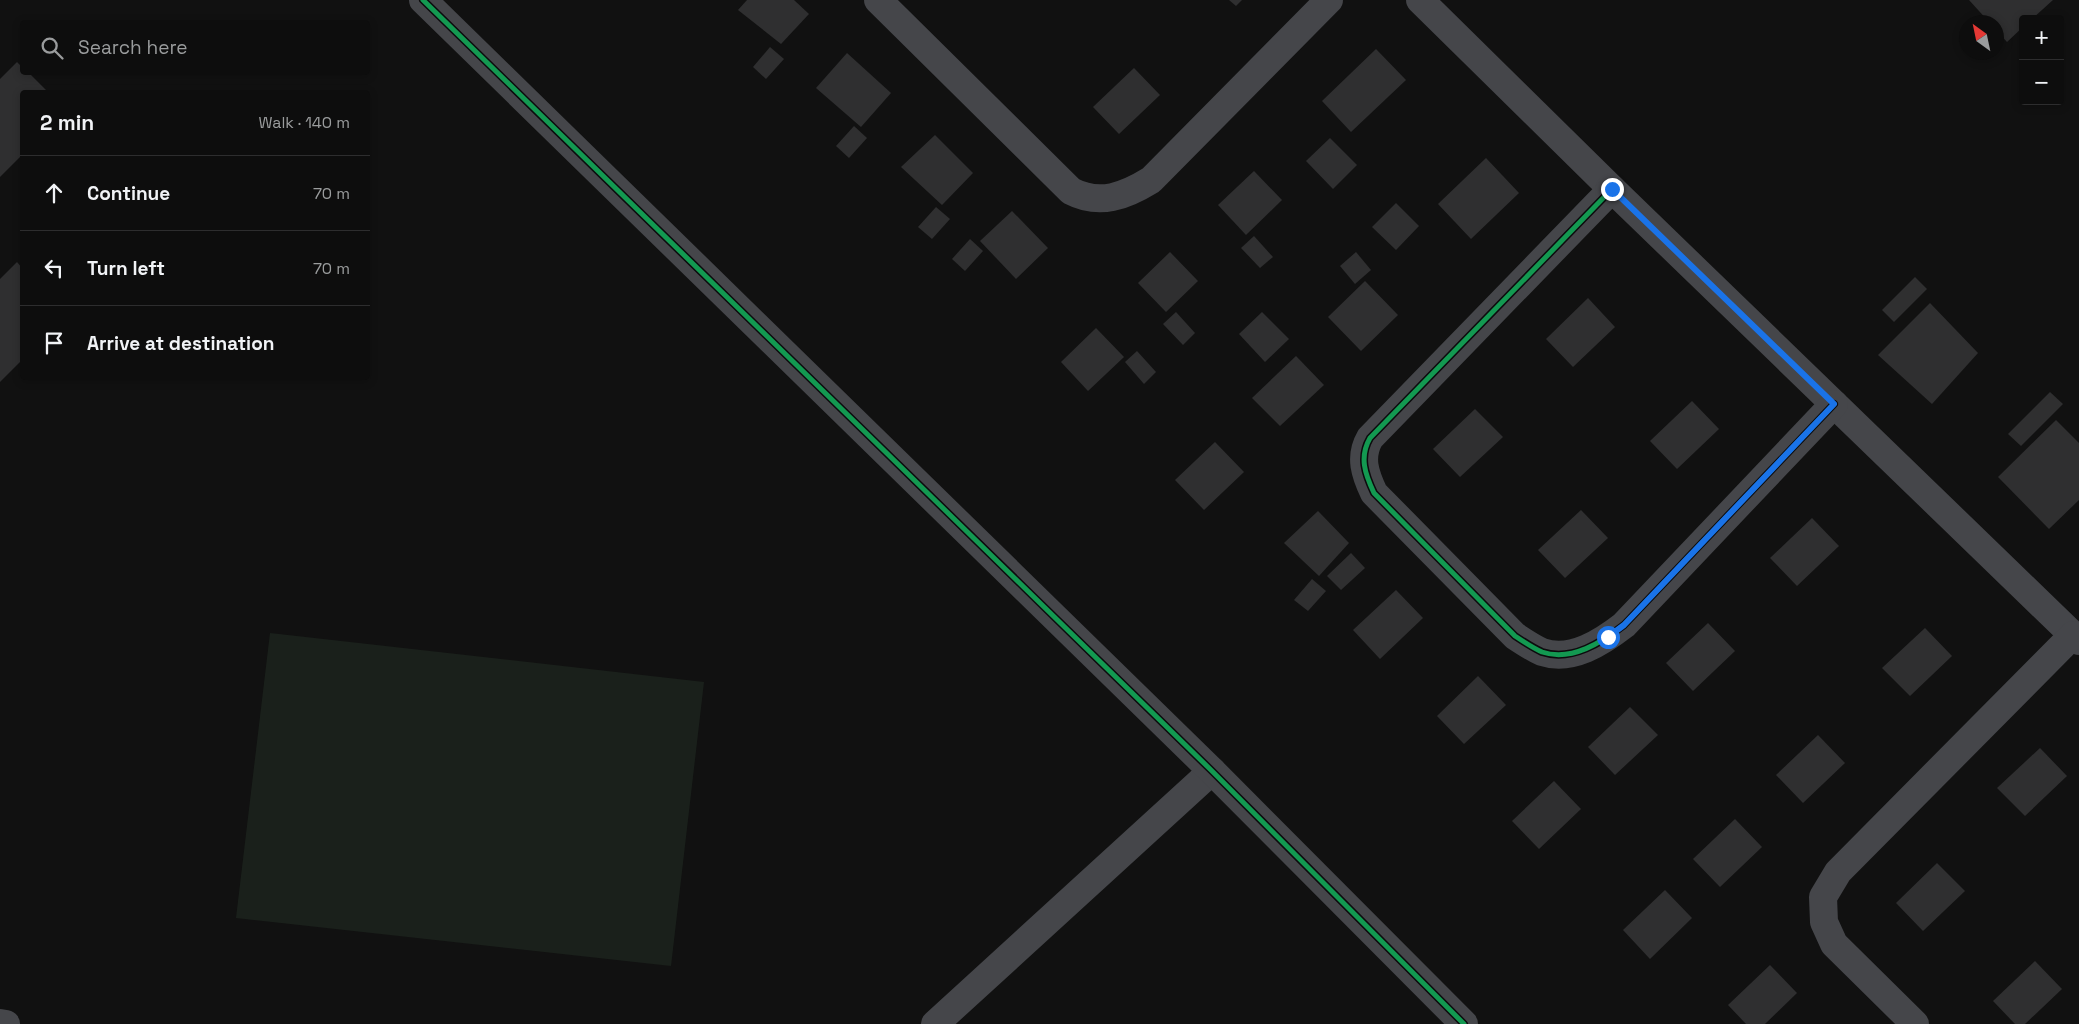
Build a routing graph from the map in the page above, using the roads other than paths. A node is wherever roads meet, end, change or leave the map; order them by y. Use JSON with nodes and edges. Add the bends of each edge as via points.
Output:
{"nodes":[{"id":1,"x":422,"y":0,"type":"edge"},
{"id":2,"x":878,"y":0,"type":"edge"},
{"id":3,"x":1329,"y":0,"type":"edge"},
{"id":4,"x":1420,"y":0,"type":"edge"},
{"id":5,"x":1612,"y":189,"type":"junction"},
{"id":6,"x":1834,"y":404,"type":"junction"},
{"id":7,"x":2076,"y":638,"type":"edge"},
{"id":8,"x":1212,"y":771,"type":"junction"},
{"id":9,"x":0,"y":1023,"type":"edge"},
{"id":10,"x":6,"y":1024,"type":"edge"},
{"id":11,"x":935,"y":1024,"type":"edge"},
{"id":12,"x":1464,"y":1024,"type":"edge"},
{"id":13,"x":1915,"y":1024,"type":"edge"}],
"edges":[{"from":1,"to":8,"type":"street"},
{"from":2,"to":3,"type":"street","via":[[1071,191],[1091,199],[1124,193],[1151,180]]},
{"from":4,"to":5,"type":"street"},
{"from":5,"to":6,"type":"street"},
{"from":5,"to":6,"type":"street","via":[[1364,447],[1363,462],[1374,493],[1515,636],[1544,652],[1564,655],[1596,645],[1608,637],[1624,625]]},
{"from":6,"to":7,"type":"street"},
{"from":7,"to":13,"type":"street","via":[[1838,872],[1823,897],[1824,922],[1834,944]]},
{"from":8,"to":11,"type":"street"},
{"from":8,"to":12,"type":"street"},
{"from":9,"to":10,"type":"street"}]}
